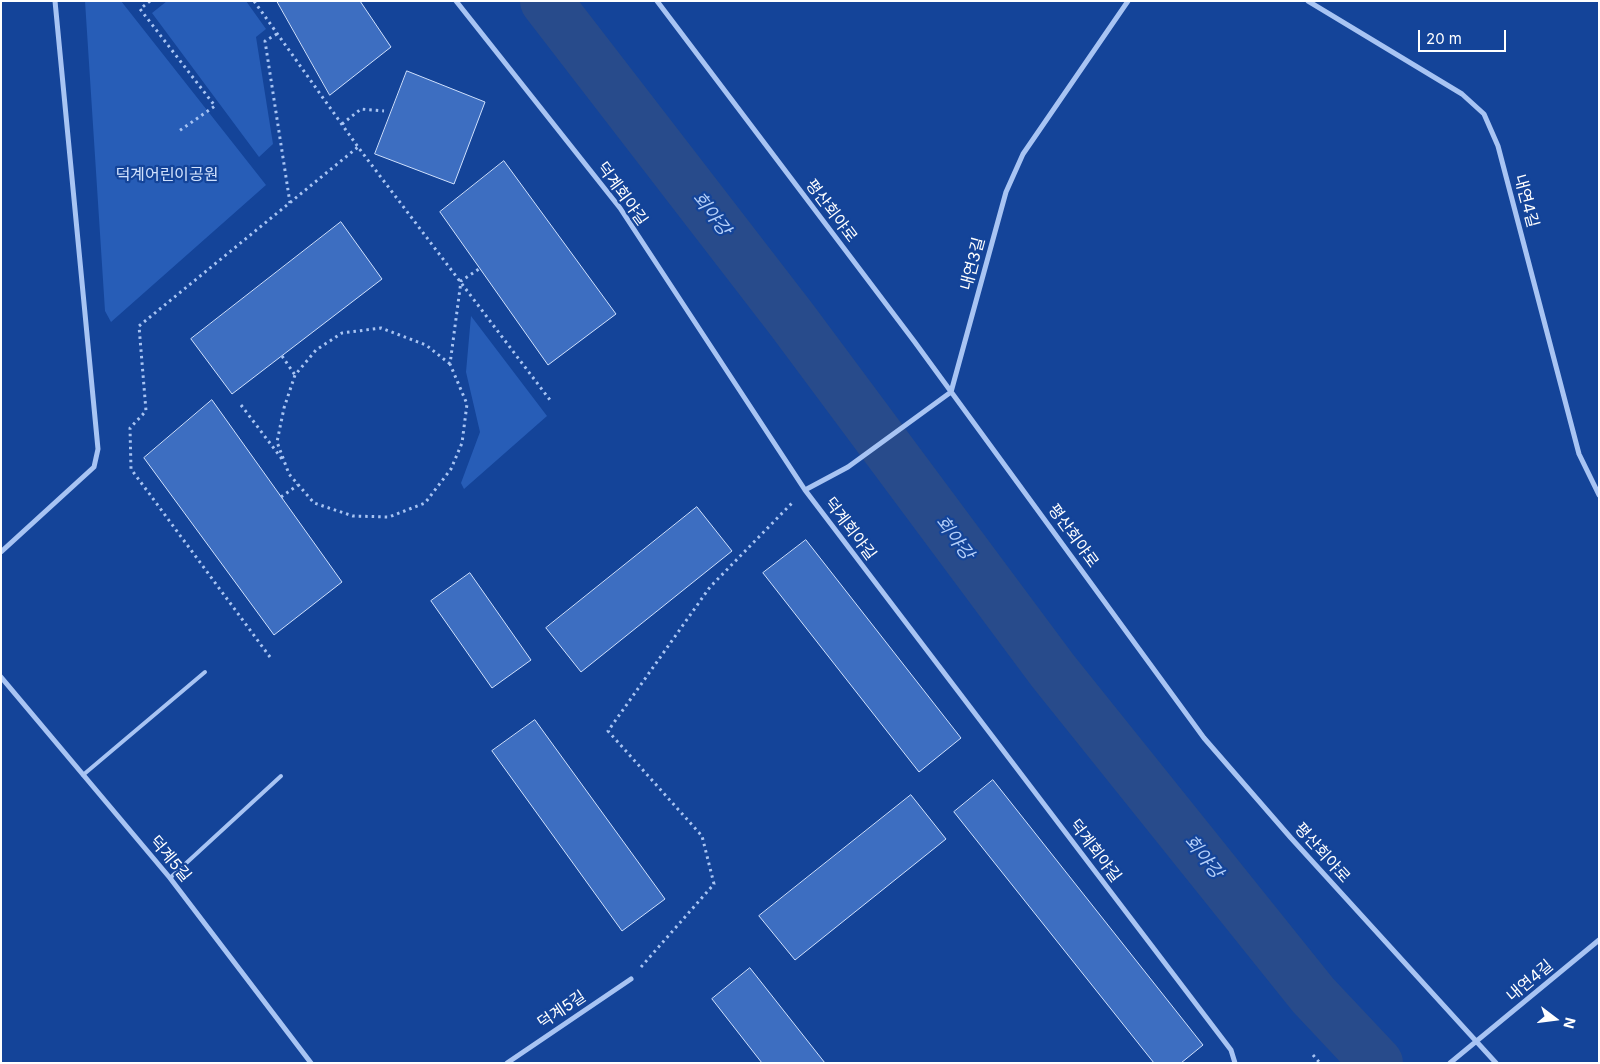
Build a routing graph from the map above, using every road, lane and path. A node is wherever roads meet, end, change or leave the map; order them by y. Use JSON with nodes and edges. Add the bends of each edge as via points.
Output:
{"nodes":[{"id":1,"x":55,"y":1,"type":"edge"},
{"id":2,"x":150,"y":1,"type":"edge"},
{"id":3,"x":254,"y":1,"type":"edge"},
{"id":4,"x":456,"y":1,"type":"edge"},
{"id":5,"x":657,"y":1,"type":"edge"},
{"id":6,"x":1128,"y":1,"type":"edge"},
{"id":7,"x":1308,"y":1,"type":"edge"},
{"id":8,"x":277,"y":34,"type":"junction"},
{"id":9,"x":384,"y":111,"type":"dead end"},
{"id":10,"x":342,"y":124,"type":"junction"},
{"id":11,"x":179,"y":132,"type":"dead end"},
{"id":12,"x":358,"y":147,"type":"junction"},
{"id":13,"x":290,"y":203,"type":"junction"},
{"id":14,"x":479,"y":269,"type":"dead end"},
{"id":15,"x":462,"y":281,"type":"junction"},
{"id":16,"x":282,"y":356,"type":"dead end"},
{"id":17,"x":450,"y":364,"type":"junction"},
{"id":18,"x":295,"y":375,"type":"junction"},
{"id":19,"x":951,"y":392,"type":"junction"},
{"id":20,"x":550,"y":400,"type":"dead end"},
{"id":21,"x":241,"y":404,"type":"dead end"},
{"id":22,"x":284,"y":462,"type":"junction"},
{"id":23,"x":298,"y":485,"type":"junction"},
{"id":24,"x":805,"y":490,"type":"junction"},
{"id":25,"x":1599,"y":495,"type":"edge"},
{"id":26,"x":281,"y":497,"type":"dead end"},
{"id":27,"x":1,"y":552,"type":"edge"},
{"id":28,"x":270,"y":657,"type":"dead end"},
{"id":29,"x":206,"y":672,"type":"dead end"},
{"id":30,"x":1,"y":677,"type":"edge"},
{"id":31,"x":82,"y":775,"type":"junction"},
{"id":32,"x":281,"y":776,"type":"dead end"},
{"id":33,"x":170,"y":878,"type":"junction"},
{"id":34,"x":1599,"y":940,"type":"edge"},
{"id":35,"x":631,"y":979,"type":"joint"},
{"id":36,"x":1476,"y":1042,"type":"junction"},
{"id":37,"x":1314,"y":1055,"type":"dead end"},
{"id":38,"x":1451,"y":1062,"type":"edge"},
{"id":39,"x":312,"y":1063,"type":"edge"},
{"id":40,"x":507,"y":1063,"type":"edge"},
{"id":41,"x":1235,"y":1063,"type":"edge"},
{"id":42,"x":1320,"y":1063,"type":"edge"},
{"id":43,"x":1496,"y":1063,"type":"edge"}],
"edges":[{"from":1,"to":27,"type":"street","via":[[98,449],[94,467]]},
{"from":2,"to":11,"type":"path","via":[[140,9],[215,106]]},
{"from":3,"to":8,"type":"path"},
{"from":4,"to":24,"type":"street","name":"덕계회야길","via":[[620,208]]},
{"from":5,"to":19,"type":"street","name":"평산회야로"},
{"from":6,"to":19,"type":"street","name":"내연3길","via":[[1023,154],[1006,192]]},
{"from":7,"to":25,"type":"street","name":"내연4길","via":[[1462,94],[1484,114],[1498,146],[1579,454]]},
{"from":8,"to":10,"type":"path"},
{"from":8,"to":13,"type":"path","via":[[265,41]]},
{"from":9,"to":10,"type":"path","via":[[361,109]]},
{"from":10,"to":12,"type":"path"},
{"from":12,"to":13,"type":"path"},
{"from":12,"to":15,"type":"path"},
{"from":13,"to":28,"type":"path","via":[[139,326],[146,411],[130,428],[131,469]]},
{"from":14,"to":15,"type":"path"},
{"from":15,"to":17,"type":"path"},
{"from":15,"to":20,"type":"path"},
{"from":16,"to":18,"type":"path"},
{"from":17,"to":18,"type":"path","via":[[426,345],[381,328],[342,333],[316,350]]},
{"from":17,"to":23,"type":"path","via":[[467,404],[462,443],[451,470],[424,503],[389,517],[353,516],[314,502]]},
{"from":18,"to":22,"type":"path","via":[[284,408],[278,442]]},
{"from":19,"to":24,"type":"street","via":[[848,467]]},
{"from":19,"to":36,"type":"street","name":"평산회야로","via":[[1204,738]]},
{"from":21,"to":22,"type":"path"},
{"from":22,"to":23,"type":"path"},
{"from":23,"to":26,"type":"path"},
{"from":24,"to":35,"type":"path","via":[[710,587],[608,731],[702,836],[714,884]]},
{"from":24,"to":41,"type":"street","name":"덕계회야길","via":[[1231,1050]]},
{"from":29,"to":31,"type":"lane"},
{"from":30,"to":31,"type":"street","name":"덕계5길"},
{"from":31,"to":33,"type":"street","name":"덕계5길"},
{"from":32,"to":33,"type":"lane"},
{"from":33,"to":39,"type":"street","name":"덕계5길"},
{"from":34,"to":36,"type":"street","name":"내연4길"},
{"from":35,"to":40,"type":"street","name":"덕계5길"},
{"from":36,"to":38,"type":"street","name":"내연4길"},
{"from":36,"to":43,"type":"street","name":"평산회야로"},
{"from":37,"to":42,"type":"path"}]}
